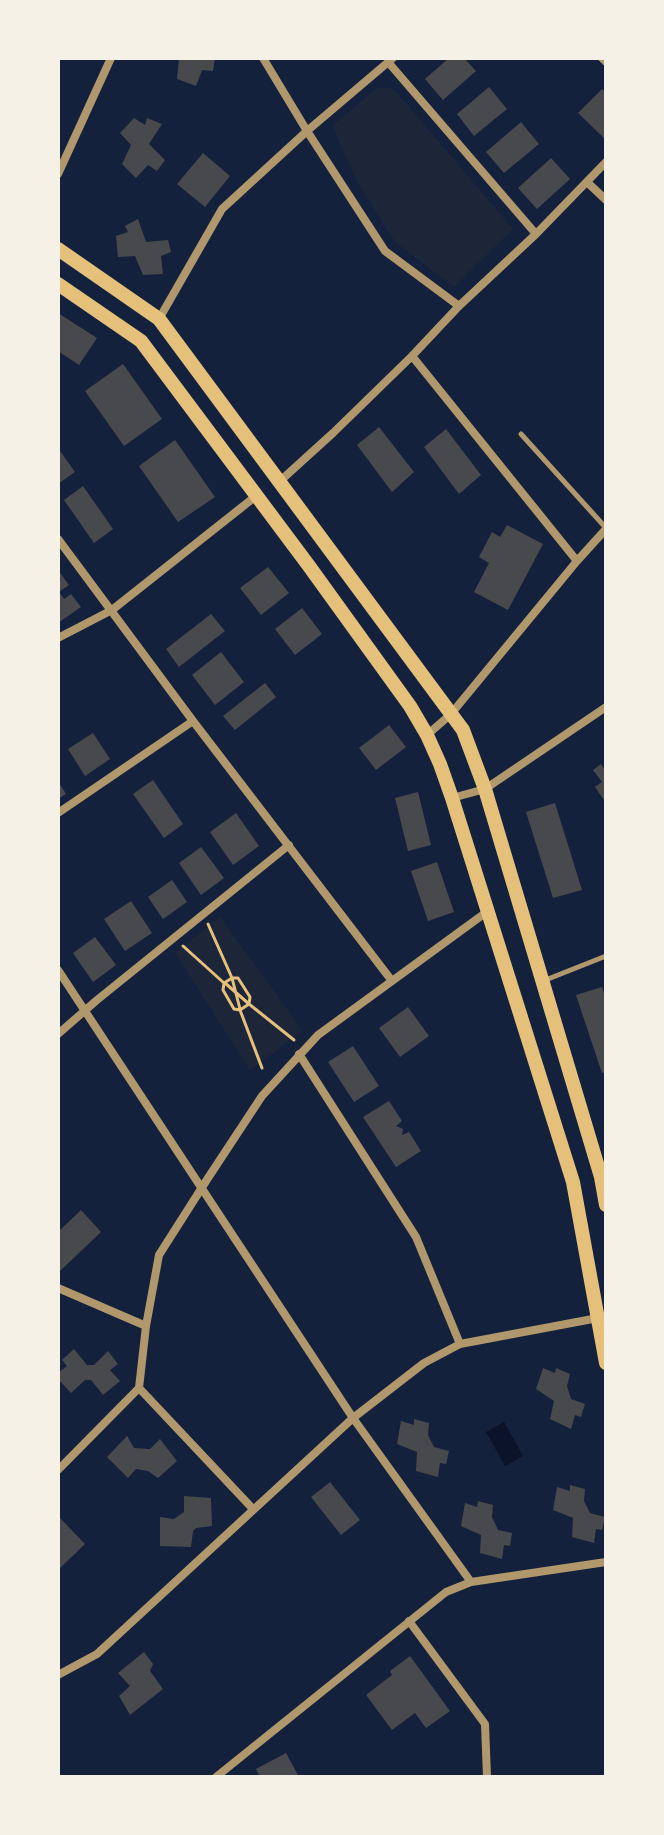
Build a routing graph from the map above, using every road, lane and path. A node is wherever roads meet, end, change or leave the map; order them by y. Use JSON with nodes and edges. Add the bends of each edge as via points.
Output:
{"nodes":[{"id":1,"x":111,"y":58,"type":"edge"},
{"id":2,"x":263,"y":58,"type":"edge"},
{"id":3,"x":391,"y":60,"type":"edge"},
{"id":4,"x":307,"y":131,"type":"junction"},
{"id":5,"x":606,"y":162,"type":"edge"},
{"id":6,"x":58,"y":174,"type":"edge"},
{"id":7,"x":587,"y":182,"type":"junction"},
{"id":8,"x":606,"y":200,"type":"edge"},
{"id":9,"x":536,"y":234,"type":"junction"},
{"id":10,"x":58,"y":249,"type":"edge"},
{"id":11,"x":58,"y":284,"type":"edge"},
{"id":12,"x":459,"y":306,"type":"junction"},
{"id":13,"x":159,"y":319,"type":"junction"},
{"id":14,"x":412,"y":356,"type":"junction"},
{"id":15,"x":521,"y":434,"type":"dead end"},
{"id":16,"x":279,"y":482,"type":"junction"},
{"id":17,"x":256,"y":496,"type":"junction"},
{"id":18,"x":606,"y":529,"type":"edge"},
{"id":19,"x":58,"y":539,"type":"edge"},
{"id":20,"x":577,"y":561,"type":"junction"},
{"id":21,"x":112,"y":610,"type":"junction"},
{"id":22,"x":58,"y":638,"type":"edge"},
{"id":23,"x":606,"y":707,"type":"edge"},
{"id":24,"x":451,"y":714,"type":"junction"},
{"id":25,"x":193,"y":721,"type":"junction"},
{"id":26,"x":427,"y":735,"type":"junction"},
{"id":27,"x":485,"y":789,"type":"junction"},
{"id":28,"x":452,"y":798,"type":"junction"},
{"id":29,"x":58,"y":813,"type":"edge"},
{"id":30,"x":289,"y":845,"type":"junction"},
{"id":31,"x":488,"y":911,"type":"junction"},
{"id":32,"x":208,"y":924,"type":"dead end"},
{"id":33,"x":181,"y":945,"type":"dead end"},
{"id":34,"x":606,"y":956,"type":"edge"},
{"id":35,"x":58,"y":970,"type":"edge"},
{"id":36,"x":232,"y":978,"type":"junction"},
{"id":37,"x":392,"y":981,"type":"junction"},
{"id":38,"x":542,"y":981,"type":"junction"},
{"id":39,"x":224,"y":983,"type":"junction"},
{"id":40,"x":237,"y":993,"type":"junction"},
{"id":41,"x":249,"y":1004,"type":"junction"},
{"id":42,"x":85,"y":1010,"type":"junction"},
{"id":43,"x":240,"y":1010,"type":"junction"},
{"id":44,"x":58,"y":1034,"type":"edge"},
{"id":45,"x":294,"y":1040,"type":"dead end"},
{"id":46,"x":299,"y":1054,"type":"junction"},
{"id":47,"x":262,"y":1068,"type":"dead end"},
{"id":48,"x":601,"y":1162,"type":"edge"},
{"id":49,"x":201,"y":1189,"type":"junction"},
{"id":50,"x":606,"y":1205,"type":"edge"},
{"id":51,"x":58,"y":1288,"type":"edge"},
{"id":52,"x":598,"y":1318,"type":"junction"},
{"id":53,"x":146,"y":1326,"type":"junction"},
{"id":54,"x":460,"y":1344,"type":"junction"},
{"id":55,"x":606,"y":1363,"type":"edge"},
{"id":56,"x":139,"y":1388,"type":"junction"},
{"id":57,"x":353,"y":1418,"type":"junction"},
{"id":58,"x":58,"y":1470,"type":"edge"},
{"id":59,"x":253,"y":1509,"type":"junction"},
{"id":60,"x":606,"y":1562,"type":"edge"},
{"id":61,"x":471,"y":1582,"type":"junction"},
{"id":62,"x":409,"y":1621,"type":"junction"},
{"id":63,"x":58,"y":1675,"type":"edge"},
{"id":64,"x":216,"y":1777,"type":"edge"},
{"id":65,"x":487,"y":1777,"type":"edge"}],
"edges":[{"from":1,"to":6,"type":"street"},
{"from":2,"to":4,"type":"street"},
{"from":3,"to":4,"type":"street"},
{"from":3,"to":9,"type":"street"},
{"from":4,"to":12,"type":"street","via":[[385,251]]},
{"from":4,"to":13,"type":"street","via":[[222,209]]},
{"from":5,"to":7,"type":"street"},
{"from":7,"to":8,"type":"street"},
{"from":7,"to":9,"type":"street"},
{"from":9,"to":12,"type":"street"},
{"from":10,"to":13,"type":"main road"},
{"from":11,"to":17,"type":"main road","via":[[141,341]]},
{"from":12,"to":14,"type":"street"},
{"from":13,"to":16,"type":"main road"},
{"from":14,"to":16,"type":"street"},
{"from":14,"to":20,"type":"street"},
{"from":15,"to":18,"type":"lane"},
{"from":16,"to":24,"type":"main road"},
{"from":17,"to":21,"type":"street"},
{"from":17,"to":26,"type":"main road"},
{"from":18,"to":20,"type":"street"},
{"from":19,"to":21,"type":"street"},
{"from":20,"to":24,"type":"street"},
{"from":21,"to":22,"type":"street"},
{"from":21,"to":25,"type":"street"},
{"from":23,"to":27,"type":"street"},
{"from":24,"to":26,"type":"street"},
{"from":24,"to":27,"type":"main road","via":[[463,730]]},
{"from":25,"to":29,"type":"street"},
{"from":25,"to":30,"type":"street"},
{"from":26,"to":28,"type":"main road"},
{"from":27,"to":28,"type":"street"},
{"from":27,"to":38,"type":"main road"},
{"from":28,"to":31,"type":"main road"},
{"from":30,"to":37,"type":"street"},
{"from":30,"to":42,"type":"street"},
{"from":31,"to":37,"type":"street"},
{"from":31,"to":52,"type":"main road","via":[[573,1182]]},
{"from":32,"to":36,"type":"path"},
{"from":33,"to":39,"type":"path"},
{"from":34,"to":38,"type":"lane"},
{"from":35,"to":42,"type":"street"},
{"from":36,"to":39,"type":"path"},
{"from":36,"to":40,"type":"path"},
{"from":36,"to":41,"type":"path","via":[[238,978]]},
{"from":37,"to":46,"type":"street"},
{"from":38,"to":48,"type":"main road"},
{"from":39,"to":40,"type":"path"},
{"from":39,"to":43,"type":"path","via":[[234,1009]]},
{"from":40,"to":41,"type":"path"},
{"from":40,"to":43,"type":"path"},
{"from":41,"to":43,"type":"path"},
{"from":41,"to":45,"type":"path"},
{"from":42,"to":44,"type":"street"},
{"from":42,"to":49,"type":"street"},
{"from":43,"to":47,"type":"path"},
{"from":46,"to":49,"type":"street","via":[[262,1096]]},
{"from":46,"to":54,"type":"street","via":[[416,1237]]},
{"from":48,"to":50,"type":"main road"},
{"from":49,"to":53,"type":"street","via":[[159,1255]]},
{"from":49,"to":57,"type":"street"},
{"from":51,"to":53,"type":"street"},
{"from":52,"to":54,"type":"street"},
{"from":52,"to":55,"type":"main road"},
{"from":53,"to":56,"type":"street"},
{"from":54,"to":57,"type":"street","via":[[424,1363]]},
{"from":56,"to":58,"type":"street"},
{"from":56,"to":59,"type":"street"},
{"from":57,"to":59,"type":"street"},
{"from":57,"to":61,"type":"street"},
{"from":59,"to":63,"type":"street","via":[[97,1654]]},
{"from":60,"to":61,"type":"street"},
{"from":61,"to":62,"type":"street","via":[[446,1592]]},
{"from":62,"to":64,"type":"street"},
{"from":62,"to":65,"type":"street","via":[[485,1724]]}]}
